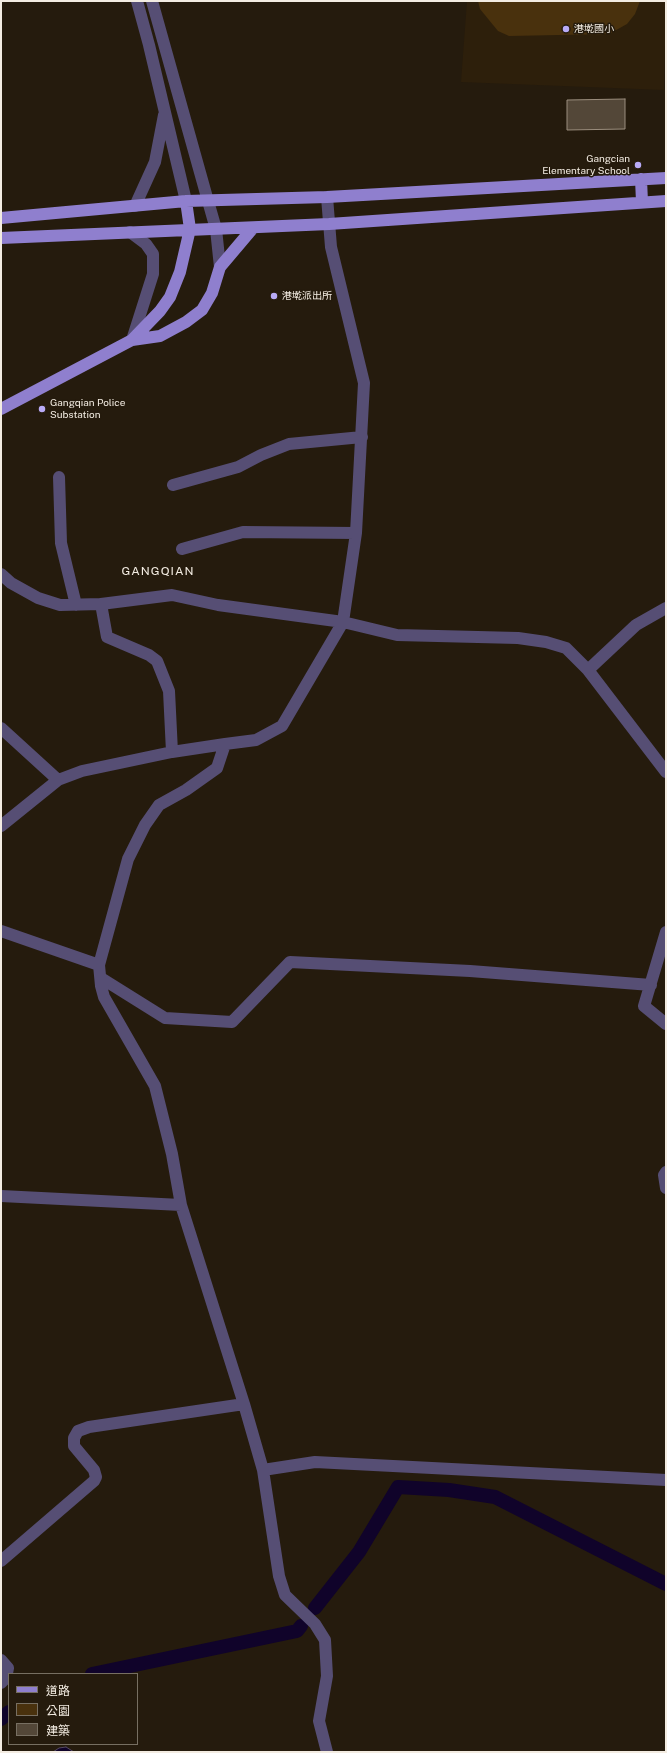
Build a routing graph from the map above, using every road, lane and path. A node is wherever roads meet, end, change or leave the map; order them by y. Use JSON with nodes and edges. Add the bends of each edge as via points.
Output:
{"nodes":[{"id":1,"x":137,"y":1,"type":"edge"},
{"id":2,"x":152,"y":1,"type":"edge"},
{"id":3,"x":164,"y":110,"type":"junction"},
{"id":4,"x":666,"y":178,"type":"edge"},
{"id":5,"x":641,"y":179,"type":"junction"},
{"id":6,"x":326,"y":198,"type":"junction"},
{"id":7,"x":186,"y":201,"type":"junction"},
{"id":8,"x":208,"y":201,"type":"junction"},
{"id":9,"x":666,"y":201,"type":"edge"},
{"id":10,"x":642,"y":202,"type":"junction"},
{"id":11,"x":135,"y":206,"type":"junction"},
{"id":12,"x":1,"y":218,"type":"edge"},
{"id":13,"x":329,"y":224,"type":"junction"},
{"id":14,"x":253,"y":228,"type":"junction"},
{"id":15,"x":216,"y":229,"type":"junction"},
{"id":16,"x":190,"y":230,"type":"junction"},
{"id":17,"x":130,"y":232,"type":"junction"},
{"id":18,"x":1,"y":238,"type":"edge"},
{"id":19,"x":220,"y":267,"type":"junction"},
{"id":20,"x":132,"y":340,"type":"junction"},
{"id":21,"x":1,"y":408,"type":"edge"},
{"id":22,"x":362,"y":437,"type":"junction"},
{"id":23,"x":59,"y":477,"type":"dead end"},
{"id":24,"x":172,"y":485,"type":"dead end"},
{"id":25,"x":356,"y":533,"type":"junction"},
{"id":26,"x":182,"y":549,"type":"dead end"},
{"id":27,"x":1,"y":574,"type":"edge"},
{"id":28,"x":101,"y":604,"type":"junction"},
{"id":29,"x":76,"y":605,"type":"junction"},
{"id":30,"x":666,"y":608,"type":"edge"},
{"id":31,"x":343,"y":622,"type":"junction"},
{"id":32,"x":588,"y":670,"type":"junction"},
{"id":33,"x":1,"y":728,"type":"edge"},
{"id":34,"x":225,"y":744,"type":"junction"},
{"id":35,"x":172,"y":752,"type":"junction"},
{"id":36,"x":666,"y":772,"type":"edge"},
{"id":37,"x":58,"y":780,"type":"junction"},
{"id":38,"x":1,"y":826,"type":"edge"},
{"id":39,"x":1,"y":930,"type":"edge"},
{"id":40,"x":666,"y":932,"type":"edge"},
{"id":41,"x":99,"y":965,"type":"junction"},
{"id":42,"x":101,"y":978,"type":"junction"},
{"id":43,"x":651,"y":985,"type":"junction"},
{"id":44,"x":666,"y":1024,"type":"edge"},
{"id":45,"x":666,"y":1172,"type":"edge"},
{"id":46,"x":666,"y":1188,"type":"edge"},
{"id":47,"x":1,"y":1196,"type":"edge"},
{"id":48,"x":181,"y":1205,"type":"junction"},
{"id":49,"x":244,"y":1404,"type":"junction"},
{"id":50,"x":263,"y":1470,"type":"junction"},
{"id":51,"x":666,"y":1480,"type":"edge"},
{"id":52,"x":1,"y":1561,"type":"edge"},
{"id":53,"x":1,"y":1660,"type":"edge"},
{"id":54,"x":1,"y":1683,"type":"edge"},
{"id":55,"x":327,"y":1752,"type":"edge"}],
"edges":[{"from":1,"to":3,"type":"street"},
{"from":2,"to":8,"type":"street"},
{"from":3,"to":7,"type":"street"},
{"from":3,"to":11,"type":"street","via":[[155,162]]},
{"from":4,"to":5,"type":"main road"},
{"from":5,"to":6,"type":"main road"},
{"from":5,"to":10,"type":"main road"},
{"from":6,"to":8,"type":"main road"},
{"from":6,"to":13,"type":"street"},
{"from":7,"to":8,"type":"main road"},
{"from":7,"to":11,"type":"main road"},
{"from":7,"to":16,"type":"main road"},
{"from":8,"to":15,"type":"street"},
{"from":9,"to":10,"type":"main road"},
{"from":10,"to":13,"type":"main road"},
{"from":11,"to":12,"type":"main road"},
{"from":13,"to":14,"type":"main road"},
{"from":13,"to":22,"type":"street","via":[[330,247],[364,383]]},
{"from":14,"to":15,"type":"main road"},
{"from":14,"to":19,"type":"main road"},
{"from":15,"to":16,"type":"main road"},
{"from":15,"to":19,"type":"street"},
{"from":16,"to":17,"type":"main road"},
{"from":16,"to":20,"type":"main road","via":[[180,272],[170,297]]},
{"from":17,"to":18,"type":"main road"},
{"from":17,"to":20,"type":"street","via":[[146,244],[153,254],[153,274]]},
{"from":19,"to":20,"type":"main road","via":[[212,293],[202,310],[160,336]]},
{"from":20,"to":21,"type":"main road"},
{"from":22,"to":24,"type":"street","via":[[289,444],[238,467]]},
{"from":22,"to":25,"type":"street"},
{"from":23,"to":29,"type":"street","via":[[61,543]]},
{"from":25,"to":26,"type":"street","via":[[243,532]]},
{"from":25,"to":31,"type":"street"},
{"from":27,"to":29,"type":"street","via":[[11,583],[38,598],[60,605]]},
{"from":28,"to":29,"type":"street"},
{"from":28,"to":31,"type":"street","via":[[172,595],[218,605]]},
{"from":28,"to":35,"type":"street","via":[[107,637],[149,654],[156,661],[169,691]]},
{"from":30,"to":32,"type":"street","via":[[636,626]]},
{"from":31,"to":32,"type":"street","via":[[397,635],[518,638],[546,642],[566,648]]},
{"from":31,"to":34,"type":"street","via":[[282,726],[256,740]]},
{"from":32,"to":36,"type":"street"},
{"from":33,"to":37,"type":"street"},
{"from":34,"to":35,"type":"street"},
{"from":34,"to":41,"type":"street","via":[[218,768],[159,805],[145,825],[128,859]]},
{"from":35,"to":37,"type":"street","via":[[82,771]]},
{"from":37,"to":38,"type":"street"},
{"from":39,"to":41,"type":"street"},
{"from":40,"to":43,"type":"street"},
{"from":41,"to":42,"type":"street"},
{"from":42,"to":43,"type":"street","via":[[165,1018],[232,1022],[290,962],[470,971]]},
{"from":42,"to":48,"type":"street","via":[[104,997],[155,1086],[172,1154]]},
{"from":43,"to":44,"type":"street","via":[[644,1006]]},
{"from":45,"to":46,"type":"street"},
{"from":47,"to":48,"type":"street"},
{"from":48,"to":49,"type":"street"},
{"from":49,"to":50,"type":"street"},
{"from":49,"to":52,"type":"street","via":[[89,1427],[78,1431],[74,1438],[74,1446],[94,1470],[96,1477]]},
{"from":50,"to":51,"type":"street","via":[[315,1462]]},
{"from":50,"to":55,"type":"street","via":[[279,1576],[285,1595],[315,1624],[325,1640],[326,1676],[319,1721]]},
{"from":53,"to":54,"type":"street","via":[[8,1668],[6,1678]]}]}
